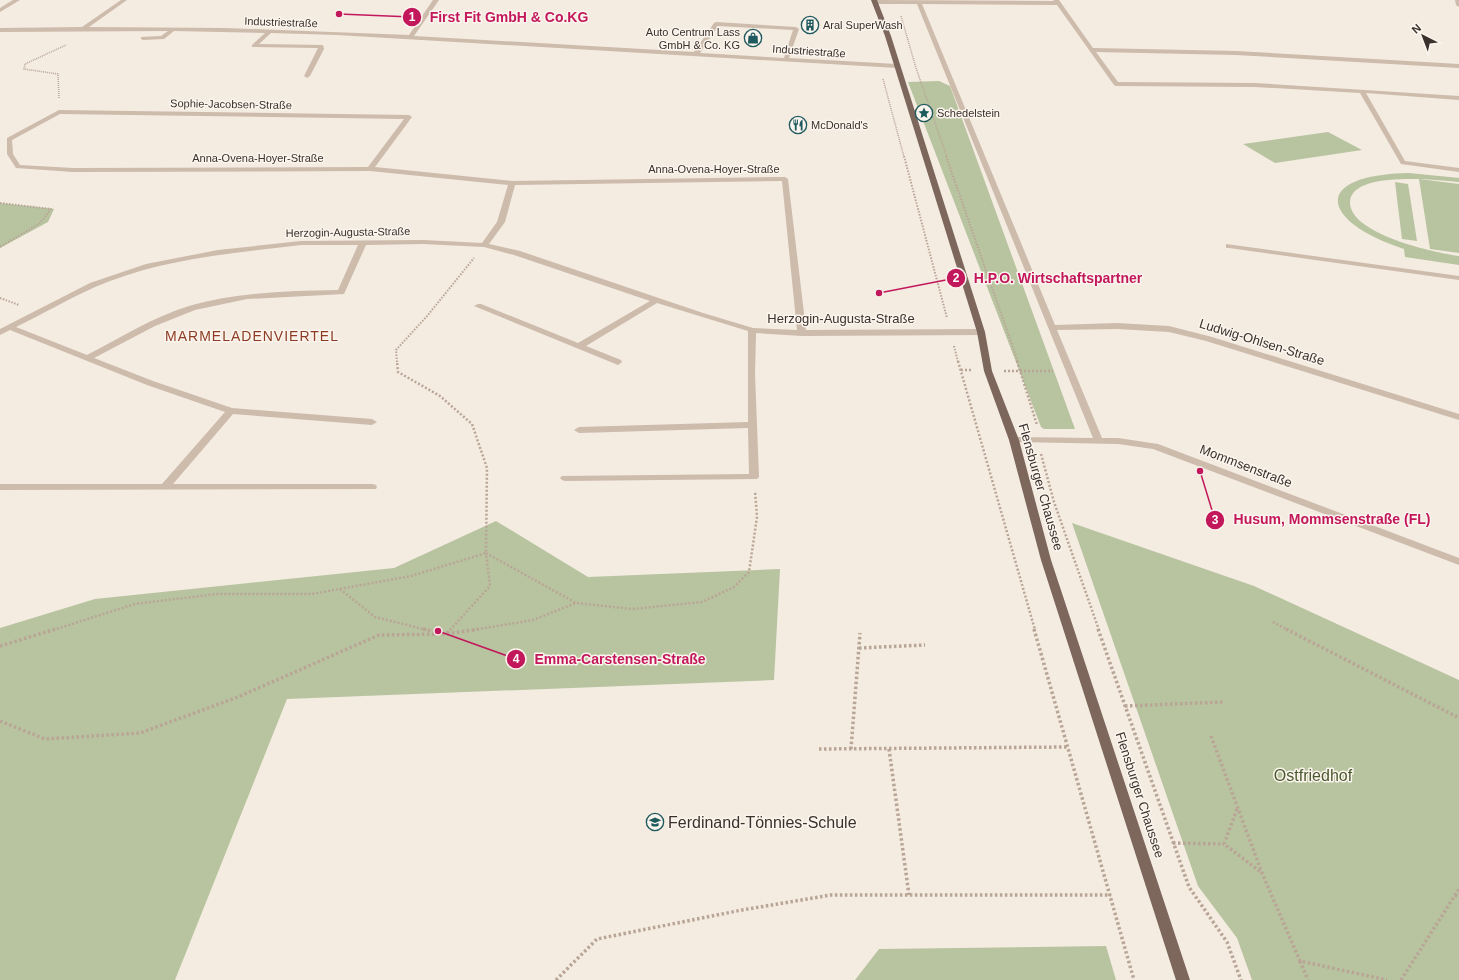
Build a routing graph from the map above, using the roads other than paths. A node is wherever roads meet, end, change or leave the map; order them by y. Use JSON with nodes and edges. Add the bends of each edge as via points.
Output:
{"nodes":[{"id":1,"x":17,"y":0,"type":"edge"},
{"id":2,"x":124,"y":0,"type":"edge"},
{"id":3,"x":436,"y":0,"type":"edge"},
{"id":4,"x":1458,"y":0,"type":"edge"},
{"id":5,"x":874,"y":1,"type":"edge"},
{"id":6,"x":987,"y":1,"type":"edge"},
{"id":7,"x":1057,"y":1,"type":"edge"},
{"id":8,"x":919,"y":2,"type":"junction"},
{"id":9,"x":1459,"y":5,"type":"edge"},
{"id":10,"x":0,"y":10,"type":"edge"},
{"id":11,"x":83,"y":29,"type":"junction"},
{"id":12,"x":173,"y":29,"type":"junction"},
{"id":13,"x":0,"y":30,"type":"edge"},
{"id":14,"x":270,"y":31,"type":"junction"},
{"id":15,"x":411,"y":36,"type":"junction"},
{"id":16,"x":143,"y":38,"type":"dead end"},
{"id":17,"x":1092,"y":50,"type":"junction"},
{"id":18,"x":696,"y":54,"type":"junction"},
{"id":19,"x":786,"y":60,"type":"junction"},
{"id":20,"x":897,"y":66,"type":"junction"},
{"id":21,"x":1459,"y":66,"type":"edge"},
{"id":22,"x":307,"y":76,"type":"dead end"},
{"id":23,"x":1362,"y":91,"type":"junction"},
{"id":24,"x":1459,"y":98,"type":"edge"},
{"id":25,"x":10,"y":154,"type":"joint"},
{"id":26,"x":370,"y":169,"type":"junction"},
{"id":27,"x":1459,"y":170,"type":"edge"},
{"id":28,"x":512,"y":183,"type":"junction"},
{"id":29,"x":363,"y":242,"type":"junction"},
{"id":30,"x":484,"y":245,"type":"junction"},
{"id":31,"x":1229,"y":246,"type":"dead end"},
{"id":32,"x":1459,"y":278,"type":"edge"},
{"id":33,"x":657,"y":300,"type":"junction"},
{"id":34,"x":478,"y":306,"type":"dead end"},
{"id":35,"x":9,"y":327,"type":"junction"},
{"id":36,"x":1052,"y":328,"type":"junction"},
{"id":37,"x":752,"y":330,"type":"junction"},
{"id":38,"x":0,"y":332,"type":"edge"},
{"id":39,"x":981,"y":332,"type":"junction"},
{"id":40,"x":802,"y":333,"type":"junction"},
{"id":41,"x":579,"y":346,"type":"junction"},
{"id":42,"x":87,"y":358,"type":"junction"},
{"id":43,"x":618,"y":362,"type":"dead end"},
{"id":44,"x":231,"y":411,"type":"junction"},
{"id":45,"x":1459,"y":417,"type":"edge"},
{"id":46,"x":372,"y":422,"type":"dead end"},
{"id":47,"x":752,"y":425,"type":"junction"},
{"id":48,"x":579,"y":430,"type":"dead end"},
{"id":49,"x":1014,"y":440,"type":"junction"},
{"id":50,"x":1099,"y":441,"type":"junction"},
{"id":51,"x":565,"y":478,"type":"dead end"},
{"id":52,"x":166,"y":486,"type":"junction"},
{"id":53,"x":0,"y":487,"type":"edge"},
{"id":54,"x":372,"y":487,"type":"dead end"},
{"id":55,"x":1459,"y":562,"type":"edge"},
{"id":56,"x":1183,"y":980,"type":"edge"}],
"edges":[{"from":1,"to":10,"type":"street"},
{"from":2,"to":11,"type":"street"},
{"from":3,"to":15,"type":"street"},
{"from":4,"to":9,"type":"street"},
{"from":5,"to":8,"type":"street","name":"Flensburger Chaussee"},
{"from":5,"to":20,"type":"main road","name":"Flensburger Chaussee"},
{"from":6,"to":7,"type":"street","name":"Flensburger Chaussee"},
{"from":6,"to":8,"type":"street","name":"Flensburger Chaussee"},
{"from":7,"to":17,"type":"street"},
{"from":8,"to":36,"type":"street"},
{"from":11,"to":12,"type":"street","name":"Industriestraße"},
{"from":11,"to":13,"type":"street","name":"Industriestraße"},
{"from":12,"to":14,"type":"street","name":"Industriestraße"},
{"from":12,"to":16,"type":"street","via":[[162,38]]},
{"from":14,"to":15,"type":"street","name":"Industriestraße"},
{"from":14,"to":22,"type":"street","via":[[254,46],[321,46]]},
{"from":15,"to":18,"type":"street","name":"Industriestraße"},
{"from":17,"to":21,"type":"street","via":[[1236,53]]},
{"from":17,"to":23,"type":"street","via":[[1116,84],[1255,85]]},
{"from":18,"to":19,"type":"street","name":"Industriestraße"},
{"from":18,"to":19,"type":"street","via":[[716,24],[796,29]]},
{"from":19,"to":20,"type":"street","name":"Industriestraße"},
{"from":20,"to":39,"type":"main road","name":"Flensburger Chaussee"},
{"from":23,"to":24,"type":"street"},
{"from":23,"to":27,"type":"street","via":[[1403,163]]},
{"from":25,"to":26,"type":"street","name":"Anna-Ovena-Hoyer-Straße","via":[[18,167],[73,170]]},
{"from":25,"to":26,"type":"street","name":"Sophie-Jacobsen-Straße","via":[[9,139],[59,112],[409,117]]},
{"from":26,"to":28,"type":"street","name":"Anna-Ovena-Hoyer-Straße"},
{"from":28,"to":30,"type":"street","via":[[500,222]]},
{"from":28,"to":40,"type":"street","name":"Anna-Ovena-Hoyer-Straße","via":[[785,179]]},
{"from":29,"to":30,"type":"street","name":"Herzogin-Augusta-Straße"},
{"from":29,"to":35,"type":"street","name":"Herzogin-Augusta-Straße","via":[[301,242],[233,250],[149,266],[93,285]]},
{"from":29,"to":42,"type":"street","via":[[341,292],[268,294],[232,298],[191,308],[155,323]]},
{"from":30,"to":33,"type":"street","name":"Herzogin-Augusta-Straße","via":[[517,253]]},
{"from":31,"to":32,"type":"street"},
{"from":33,"to":37,"type":"street","name":"Herzogin-Augusta-Straße"},
{"from":33,"to":41,"type":"street"},
{"from":34,"to":41,"type":"street"},
{"from":35,"to":38,"type":"street","name":"Herzogin-Augusta-Straße"},
{"from":35,"to":42,"type":"street"},
{"from":36,"to":45,"type":"street","name":"Ludwig-Ohlsen-Straße","via":[[1117,326],[1169,329],[1209,339]]},
{"from":36,"to":50,"type":"street"},
{"from":37,"to":40,"type":"street","name":"Herzogin-Augusta-Straße"},
{"from":37,"to":47,"type":"street"},
{"from":39,"to":40,"type":"street","name":"Herzogin-Augusta-Straße"},
{"from":39,"to":49,"type":"main road","name":"Flensburger Chaussee","via":[[988,371]]},
{"from":41,"to":43,"type":"street"},
{"from":42,"to":44,"type":"street"},
{"from":44,"to":46,"type":"street"},
{"from":44,"to":52,"type":"street"},
{"from":47,"to":48,"type":"street"},
{"from":47,"to":51,"type":"street","via":[[754,477]]},
{"from":49,"to":50,"type":"street","name":"Mommsenstraße"},
{"from":49,"to":56,"type":"main road","name":"Flensburger Chaussee","via":[[1046,560]]},
{"from":50,"to":55,"type":"street","name":"Mommsenstraße","via":[[1135,442],[1174,452]]},
{"from":52,"to":53,"type":"street"},
{"from":52,"to":54,"type":"street"}]}
